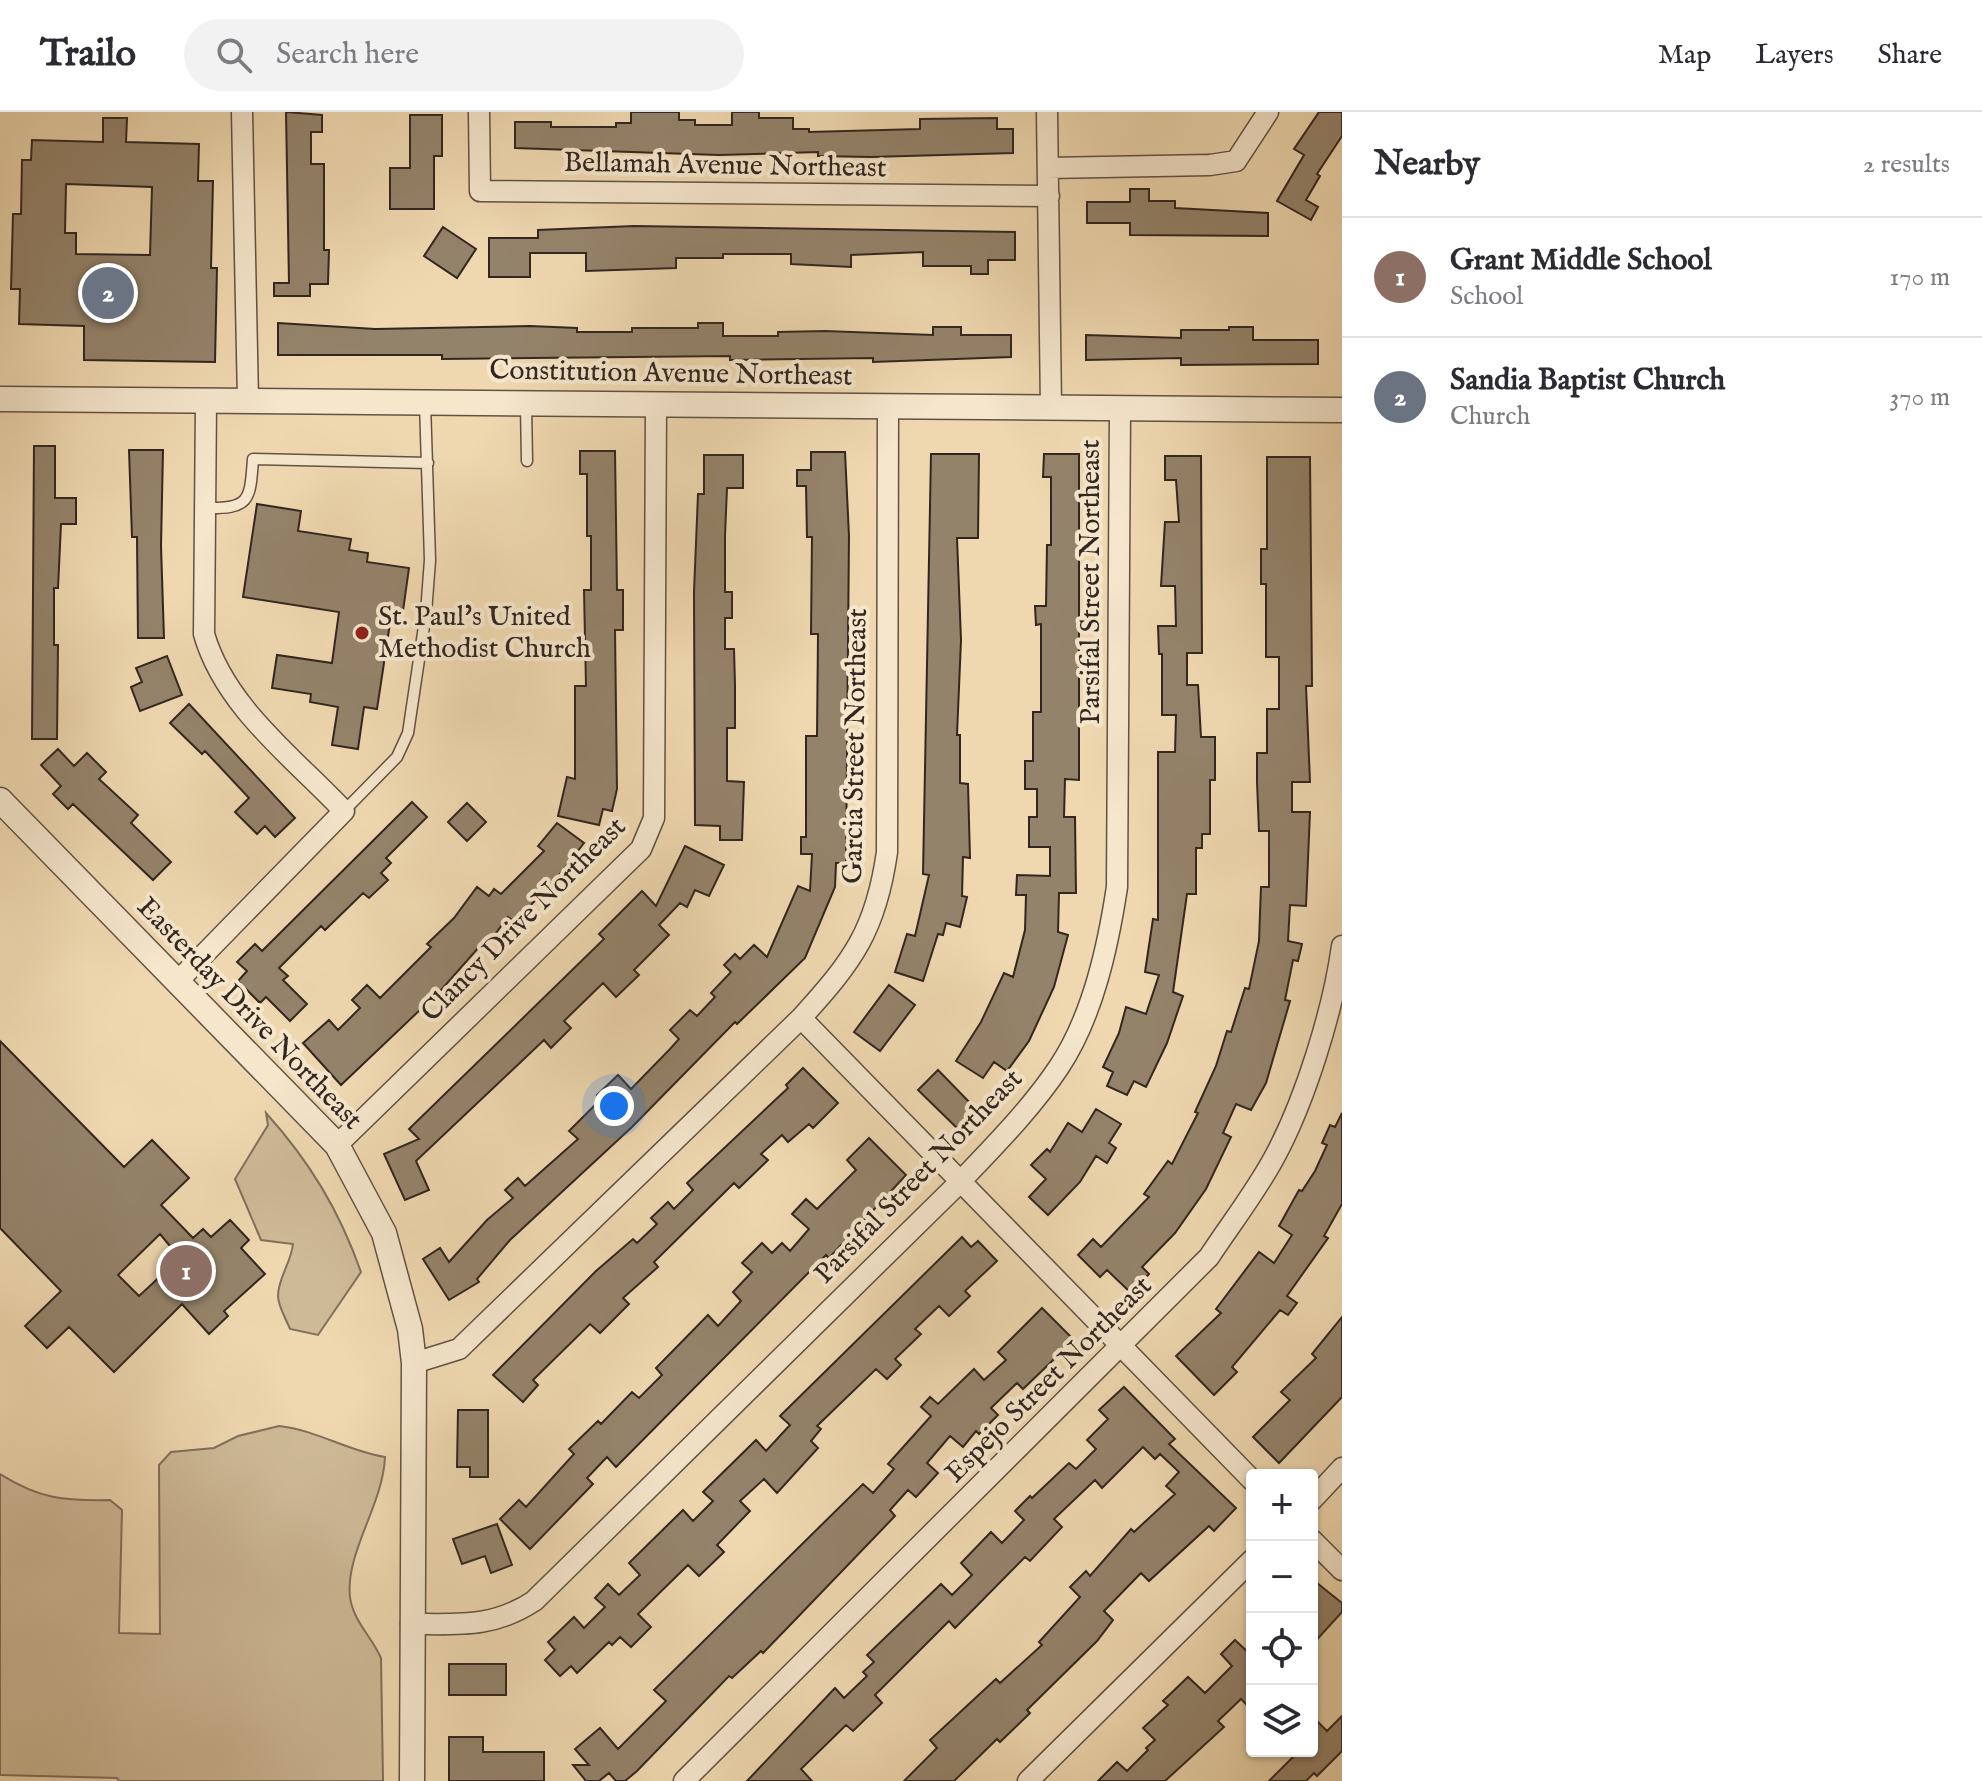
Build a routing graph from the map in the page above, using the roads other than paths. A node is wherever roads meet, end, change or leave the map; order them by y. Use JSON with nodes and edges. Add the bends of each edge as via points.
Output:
{"nodes":[{"id":1,"x":242,"y":112,"type":"edge"},
{"id":2,"x":479,"y":112,"type":"edge"},
{"id":3,"x":1047,"y":112,"type":"edge"},
{"id":4,"x":1268,"y":112,"type":"edge"},
{"id":5,"x":1048,"y":168,"type":"junction"},
{"id":6,"x":1049,"y":196,"type":"junction"},
{"id":7,"x":0,"y":399,"type":"edge"},
{"id":8,"x":206,"y":401,"type":"junction"},
{"id":9,"x":248,"y":401,"type":"junction"},
{"id":10,"x":425,"y":402,"type":"junction"},
{"id":11,"x":526,"y":403,"type":"junction"},
{"id":12,"x":656,"y":404,"type":"junction"},
{"id":13,"x":888,"y":406,"type":"junction"},
{"id":14,"x":1051,"y":408,"type":"junction"},
{"id":15,"x":1120,"y":408,"type":"junction"},
{"id":16,"x":1342,"y":410,"type":"edge"},
{"id":17,"x":527,"y":461,"type":"dead end"},
{"id":18,"x":428,"y":463,"type":"junction"},
{"id":19,"x":205,"y":508,"type":"junction"},
{"id":20,"x":0,"y":800,"type":"edge"},
{"id":21,"x":344,"y":811,"type":"junction"},
{"id":22,"x":1342,"y":946,"type":"edge"},
{"id":23,"x":178,"y":981,"type":"junction"},
{"id":24,"x":801,"y":1018,"type":"junction"},
{"id":25,"x":337,"y":1145,"type":"junction"},
{"id":26,"x":959,"y":1183,"type":"junction"},
{"id":27,"x":1122,"y":1347,"type":"junction"},
{"id":28,"x":414,"y":1363,"type":"junction"},
{"id":29,"x":1342,"y":1468,"type":"edge"},
{"id":30,"x":1246,"y":1474,"type":"edge"},
{"id":31,"x":1318,"y":1494,"type":"edge"},
{"id":32,"x":1313,"y":1541,"type":"edge"},
{"id":33,"x":1246,"y":1566,"type":"edge"},
{"id":34,"x":1342,"y":1570,"type":"edge"},
{"id":35,"x":411,"y":1624,"type":"junction"},
{"id":36,"x":412,"y":1781,"type":"edge"},
{"id":37,"x":684,"y":1781,"type":"edge"},
{"id":38,"x":1028,"y":1781,"type":"edge"}],
"edges":[{"from":1,"to":9,"type":"street"},
{"from":2,"to":6,"type":"street","name":"Bellamah Avenue Northeast","via":[[480,191]]},
{"from":3,"to":5,"type":"street","name":"Parsifal Street Northeast"},
{"from":4,"to":5,"type":"street","via":[[1236,161]]},
{"from":5,"to":6,"type":"street","name":"Parsifal Street Northeast"},
{"from":6,"to":14,"type":"street","name":"Parsifal Street Northeast"},
{"from":7,"to":8,"type":"street","name":"Constitution Avenue Northeast"},
{"from":8,"to":9,"type":"street","name":"Constitution Avenue Northeast"},
{"from":8,"to":19,"type":"street"},
{"from":9,"to":10,"type":"street","name":"Constitution Avenue Northeast"},
{"from":10,"to":11,"type":"street","name":"Constitution Avenue Northeast"},
{"from":10,"to":18,"type":"lane"},
{"from":11,"to":12,"type":"street","name":"Constitution Avenue Northeast"},
{"from":11,"to":17,"type":"lane"},
{"from":12,"to":13,"type":"street","name":"Constitution Avenue Northeast"},
{"from":12,"to":25,"type":"street","name":"Clancy Drive Northeast","via":[[654,818],[649,835],[641,849]]},
{"from":13,"to":14,"type":"street","name":"Constitution Avenue Northeast"},
{"from":13,"to":24,"type":"street","name":"Garcia Street Northeast","via":[[887,852],[880,899],[865,937]]},
{"from":14,"to":15,"type":"street","name":"Constitution Avenue Northeast"},
{"from":15,"to":16,"type":"street","name":"Constitution Avenue Northeast"},
{"from":15,"to":26,"type":"street","name":"Parsifal Street Northeast","via":[[1117,887],[1107,950],[1061,1065]]},
{"from":18,"to":19,"type":"lane","via":[[253,459],[251,490],[243,504]]},
{"from":18,"to":21,"type":"lane","via":[[426,613],[408,733],[397,757]]},
{"from":19,"to":21,"type":"street","via":[[204,634],[213,663],[229,691]]},
{"from":20,"to":23,"type":"street","name":"Easterday Drive Northeast"},
{"from":21,"to":23,"type":"street"},
{"from":22,"to":27,"type":"street","name":"Espejo Street Northeast","via":[[1315,1056],[1274,1158],[1209,1257]]},
{"from":23,"to":25,"type":"street","name":"Easterday Drive Northeast"},
{"from":24,"to":26,"type":"street"},
{"from":24,"to":28,"type":"street","name":"Garcia Street Northeast","via":[[459,1349]]},
{"from":25,"to":28,"type":"street","name":"Easterday Drive Northeast","via":[[384,1233]]},
{"from":26,"to":27,"type":"street"},
{"from":26,"to":35,"type":"street","name":"Parsifal Street Northeast","via":[[534,1601],[509,1618]]},
{"from":27,"to":30,"type":"street"},
{"from":27,"to":37,"type":"street","name":"Espejo Street Northeast"},
{"from":28,"to":35,"type":"street","name":"Easterday Drive Northeast"},
{"from":29,"to":31,"type":"street"},
{"from":32,"to":34,"type":"street"},
{"from":33,"to":38,"type":"street"},
{"from":35,"to":36,"type":"street","name":"Easterday Drive Northeast"}]}
